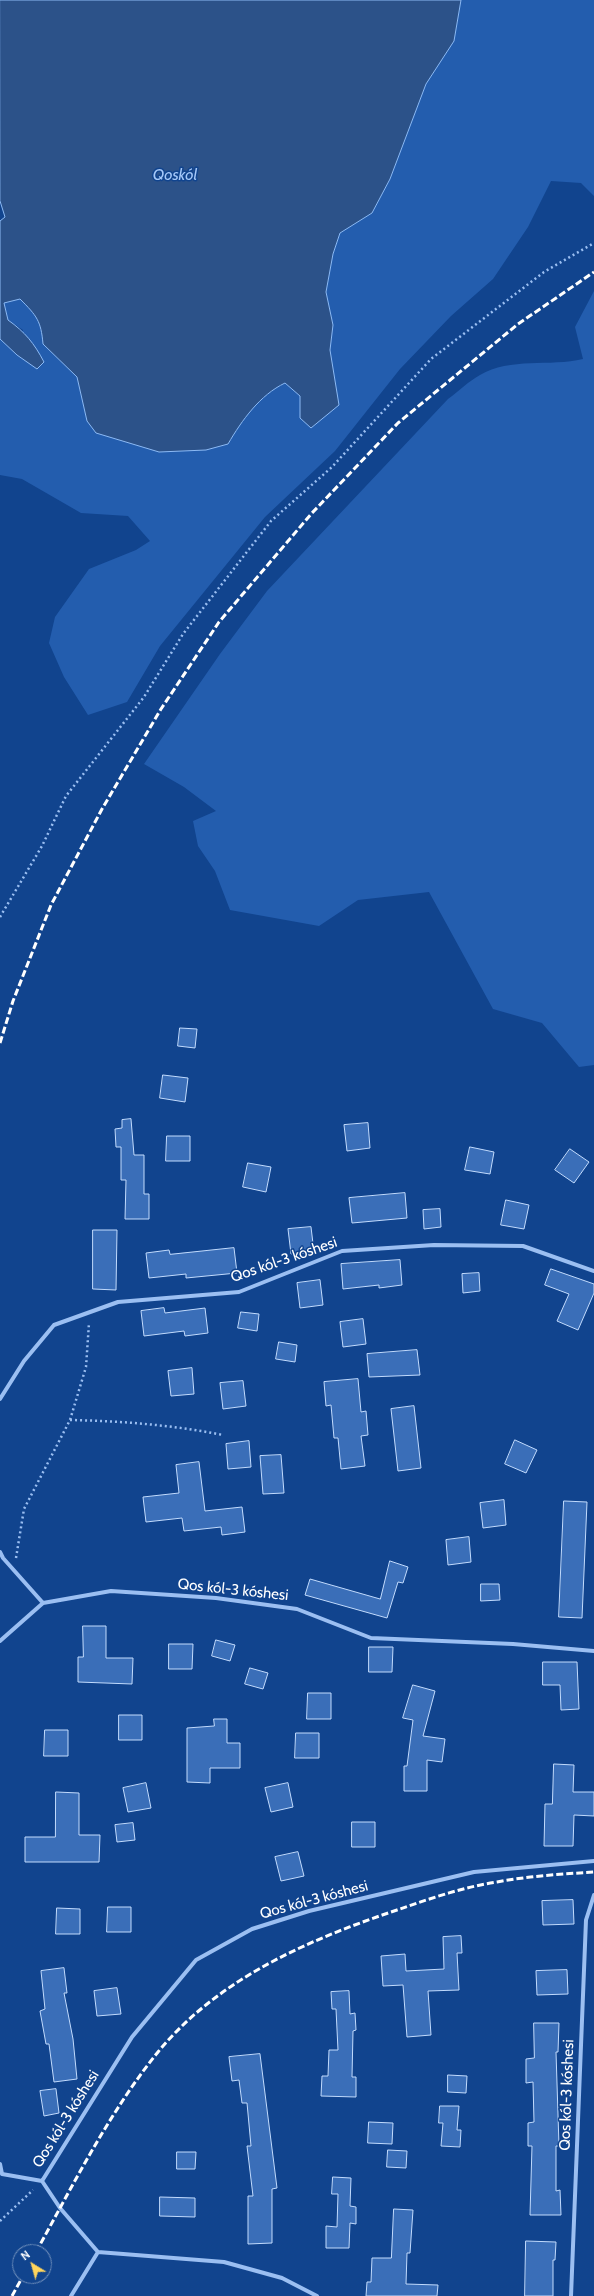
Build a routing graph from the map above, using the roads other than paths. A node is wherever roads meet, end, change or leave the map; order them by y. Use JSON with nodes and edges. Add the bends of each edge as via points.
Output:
{"nodes":[{"id":1,"x":594,"y":1271,"type":"edge"},
{"id":2,"x":0,"y":1399,"type":"edge"},
{"id":3,"x":0,"y":1552,"type":"edge"},
{"id":4,"x":43,"y":1603,"type":"junction"},
{"id":5,"x":0,"y":1641,"type":"edge"},
{"id":6,"x":594,"y":1651,"type":"edge"},
{"id":7,"x":594,"y":1861,"type":"edge"},
{"id":8,"x":594,"y":1895,"type":"edge"},
{"id":9,"x":0,"y":2164,"type":"edge"},
{"id":10,"x":42,"y":2181,"type":"junction"},
{"id":11,"x":98,"y":2252,"type":"junction"},
{"id":12,"x":71,"y":2296,"type":"edge"},
{"id":13,"x":317,"y":2296,"type":"edge"},
{"id":14,"x":571,"y":2296,"type":"edge"}],
"edges":[{"from":1,"to":2,"type":"street","name":"Qos kól-3 kóshesi","via":[[523,1246],[434,1245],[342,1251],[239,1292],[118,1302],[54,1325],[24,1361]]},
{"from":3,"to":4,"type":"street"},
{"from":4,"to":5,"type":"street"},
{"from":4,"to":6,"type":"street","name":"Qos kól-3 kóshesi","via":[[111,1591],[216,1598],[297,1609],[372,1638],[513,1644]]},
{"from":7,"to":10,"type":"street","name":"Qos kól-3 kóshesi","via":[[474,1872],[309,1911],[252,1929],[196,1960],[132,2037]]},
{"from":8,"to":14,"type":"street","name":"Qos kól-3 kóshesi","via":[[586,1920]]},
{"from":9,"to":10,"type":"street","via":[[2,2174]]},
{"from":10,"to":11,"type":"street","via":[[60,2208]]},
{"from":11,"to":12,"type":"street"},
{"from":11,"to":13,"type":"street","via":[[224,2262],[282,2278]]}]}
